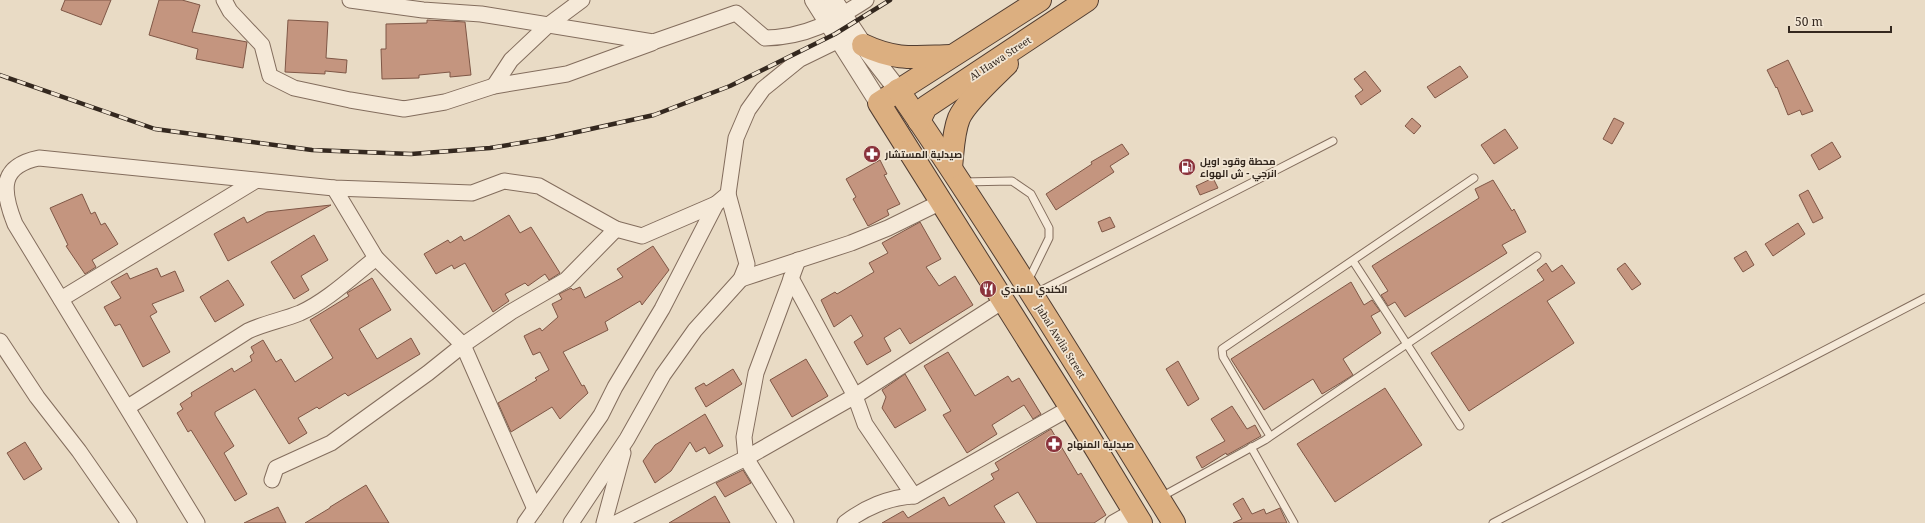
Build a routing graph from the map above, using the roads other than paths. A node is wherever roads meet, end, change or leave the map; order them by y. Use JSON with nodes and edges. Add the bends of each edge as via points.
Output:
{"nodes":[{"id":1,"x":224,"y":0,"type":"edge"},
{"id":2,"x":350,"y":0,"type":"edge"},
{"id":3,"x":582,"y":0,"type":"edge"},
{"id":4,"x":814,"y":0,"type":"edge"},
{"id":5,"x":833,"y":0,"type":"edge"},
{"id":6,"x":866,"y":0,"type":"edge"},
{"id":7,"x":1040,"y":0,"type":"edge"},
{"id":8,"x":1087,"y":0,"type":"edge"},
{"id":9,"x":734,"y":6,"type":"edge"},
{"id":10,"x":835,"y":20,"type":"junction"},
{"id":11,"x":547,"y":26,"type":"junction"},
{"id":12,"x":1033,"y":37,"type":"junction"},
{"id":13,"x":839,"y":40,"type":"junction"},
{"id":14,"x":653,"y":42,"type":"junction"},
{"id":15,"x":863,"y":45,"type":"junction"},
{"id":16,"x":952,"y":56,"type":"junction"},
{"id":17,"x":494,"y":86,"type":"junction"},
{"id":18,"x":898,"y":90,"type":"junction"},
{"id":19,"x":880,"y":103,"type":"junction"},
{"id":20,"x":919,"y":121,"type":"junction"},
{"id":21,"x":898,"y":132,"type":"junction"},
{"id":22,"x":1333,"y":141,"type":"dead end"},
{"id":23,"x":955,"y":174,"type":"junction"},
{"id":24,"x":1474,"y":178,"type":"dead end"},
{"id":25,"x":255,"y":181,"type":"junction"},
{"id":26,"x":334,"y":188,"type":"junction"},
{"id":27,"x":728,"y":194,"type":"junction"},
{"id":28,"x":941,"y":202,"type":"junction"},
{"id":29,"x":716,"y":204,"type":"junction"},
{"id":30,"x":616,"y":228,"type":"junction"},
{"id":31,"x":1537,"y":256,"type":"dead end"},
{"id":32,"x":376,"y":258,"type":"junction"},
{"id":33,"x":798,"y":260,"type":"junction"},
{"id":34,"x":1352,"y":261,"type":"junction"},
{"id":35,"x":791,"y":278,"type":"junction"},
{"id":36,"x":741,"y":279,"type":"junction"},
{"id":37,"x":1029,"y":289,"type":"junction"},
{"id":38,"x":1925,"y":298,"type":"edge"},
{"id":39,"x":61,"y":299,"type":"junction"},
{"id":40,"x":1003,"y":301,"type":"junction"},
{"id":41,"x":0,"y":341,"type":"edge"},
{"id":42,"x":463,"y":345,"type":"junction"},
{"id":43,"x":1407,"y":345,"type":"junction"},
{"id":44,"x":855,"y":396,"type":"junction"},
{"id":45,"x":128,"y":408,"type":"junction"},
{"id":46,"x":1070,"y":408,"type":"junction"},
{"id":47,"x":1460,"y":426,"type":"dead end"},
{"id":48,"x":1270,"y":436,"type":"junction"},
{"id":49,"x":627,"y":439,"type":"junction"},
{"id":50,"x":1251,"y":447,"type":"junction"},
{"id":51,"x":746,"y":458,"type":"junction"},
{"id":52,"x":272,"y":480,"type":"dead end"},
{"id":53,"x":914,"y":496,"type":"junction"},
{"id":54,"x":1159,"y":498,"type":"junction"},
{"id":55,"x":535,"y":509,"type":"junction"},
{"id":56,"x":1137,"y":517,"type":"edge"},
{"id":57,"x":129,"y":523,"type":"edge"},
{"id":58,"x":197,"y":523,"type":"edge"},
{"id":59,"x":525,"y":523,"type":"edge"},
{"id":60,"x":571,"y":523,"type":"edge"},
{"id":61,"x":604,"y":523,"type":"edge"},
{"id":62,"x":616,"y":523,"type":"edge"},
{"id":63,"x":786,"y":523,"type":"edge"},
{"id":64,"x":845,"y":523,"type":"edge"},
{"id":65,"x":1113,"y":523,"type":"edge"},
{"id":66,"x":1174,"y":523,"type":"edge"},
{"id":67,"x":1294,"y":523,"type":"edge"},
{"id":68,"x":1493,"y":523,"type":"edge"}],
"edges":[{"from":1,"to":17,"type":"street","via":[[230,11],[262,45],[270,76],[294,88],[404,109],[444,102]]},
{"from":2,"to":11,"type":"street","via":[[423,10],[481,14]]},
{"from":3,"to":11,"type":"street"},
{"from":4,"to":10,"type":"street"},
{"from":5,"to":10,"type":"street"},
{"from":6,"to":10,"type":"street"},
{"from":7,"to":16,"type":"highway"},
{"from":8,"to":12,"type":"highway","name":"Al Hawa Street"},
{"from":9,"to":10,"type":"street","via":[[765,38],[787,38]]},
{"from":9,"to":14,"type":"street"},
{"from":10,"to":13,"type":"street"},
{"from":10,"to":15,"type":"street"},
{"from":11,"to":14,"type":"street"},
{"from":11,"to":17,"type":"street","via":[[510,60]]},
{"from":12,"to":20,"type":"highway","name":"Al Hawa Street","via":[[926,106]]},
{"from":12,"to":23,"type":"highway","via":[[960,116],[955,133]]},
{"from":13,"to":19,"type":"street"},
{"from":13,"to":27,"type":"street","via":[[800,59],[763,89],[748,110],[736,138]]},
{"from":14,"to":17,"type":"street","via":[[567,74]]},
{"from":15,"to":16,"type":"highway","via":[[881,54],[901,58]]},
{"from":15,"to":18,"type":"street"},
{"from":16,"to":18,"type":"highway"},
{"from":18,"to":19,"type":"highway"},
{"from":18,"to":20,"type":"highway","name":"Jabal Awlia Street"},
{"from":19,"to":21,"type":"highway"},
{"from":20,"to":21,"type":"highway"},
{"from":20,"to":23,"type":"highway","name":"Jabal Awlia Street"},
{"from":21,"to":28,"type":"highway"},
{"from":22,"to":37,"type":"lane"},
{"from":23,"to":37,"type":"highway","name":"Jabal Awlia Street"},
{"from":23,"to":37,"type":"lane","via":[[1012,181],[1030,194],[1049,228],[1049,238]]},
{"from":24,"to":34,"type":"lane"},
{"from":25,"to":26,"type":"street"},
{"from":25,"to":39,"type":"street"},
{"from":25,"to":39,"type":"street","via":[[39,158],[22,161],[9,169],[4,182],[5,200],[15,224]]},
{"from":26,"to":30,"type":"street","via":[[472,193],[504,181],[539,186]]},
{"from":26,"to":32,"type":"street"},
{"from":27,"to":29,"type":"street"},
{"from":27,"to":36,"type":"street","via":[[747,264]]},
{"from":28,"to":33,"type":"street","via":[[888,228]]},
{"from":28,"to":40,"type":"highway"},
{"from":29,"to":30,"type":"street","via":[[642,236]]},
{"from":29,"to":55,"type":"street","via":[[662,309],[601,415]]},
{"from":30,"to":42,"type":"street","via":[[566,280],[511,312]]},
{"from":31,"to":43,"type":"lane"},
{"from":32,"to":42,"type":"street"},
{"from":32,"to":45,"type":"street","via":[[315,305],[300,313],[264,323],[248,331]]},
{"from":33,"to":35,"type":"street"},
{"from":33,"to":36,"type":"street"},
{"from":34,"to":43,"type":"lane"},
{"from":34,"to":48,"type":"lane","via":[[1222,349],[1223,357]]},
{"from":35,"to":44,"type":"street"},
{"from":35,"to":51,"type":"street","via":[[756,373],[745,429]]},
{"from":36,"to":49,"type":"street","via":[[695,330],[663,375]]},
{"from":37,"to":54,"type":"highway","name":"Jabal Awlia Street"},
{"from":38,"to":68,"type":"lane"},
{"from":39,"to":45,"type":"street"},
{"from":40,"to":44,"type":"street"},
{"from":40,"to":46,"type":"highway"},
{"from":41,"to":57,"type":"street","via":[[37,397]]},
{"from":42,"to":52,"type":"street","via":[[331,443],[276,468]]},
{"from":42,"to":55,"type":"street"},
{"from":43,"to":47,"type":"lane"},
{"from":43,"to":48,"type":"lane"},
{"from":44,"to":51,"type":"street"},
{"from":44,"to":53,"type":"street","via":[[865,424]]},
{"from":45,"to":58,"type":"street"},
{"from":46,"to":53,"type":"street"},
{"from":46,"to":56,"type":"highway"},
{"from":48,"to":50,"type":"lane"},
{"from":49,"to":60,"type":"street"},
{"from":49,"to":61,"type":"street"},
{"from":50,"to":54,"type":"lane"},
{"from":50,"to":67,"type":"lane"},
{"from":51,"to":62,"type":"street"},
{"from":51,"to":63,"type":"street"},
{"from":53,"to":64,"type":"street","via":[[899,497],[870,508]]},
{"from":54,"to":66,"type":"highway","name":"Jabal Awlia Street"},
{"from":55,"to":59,"type":"street"},
{"from":56,"to":65,"type":"street"}]}
